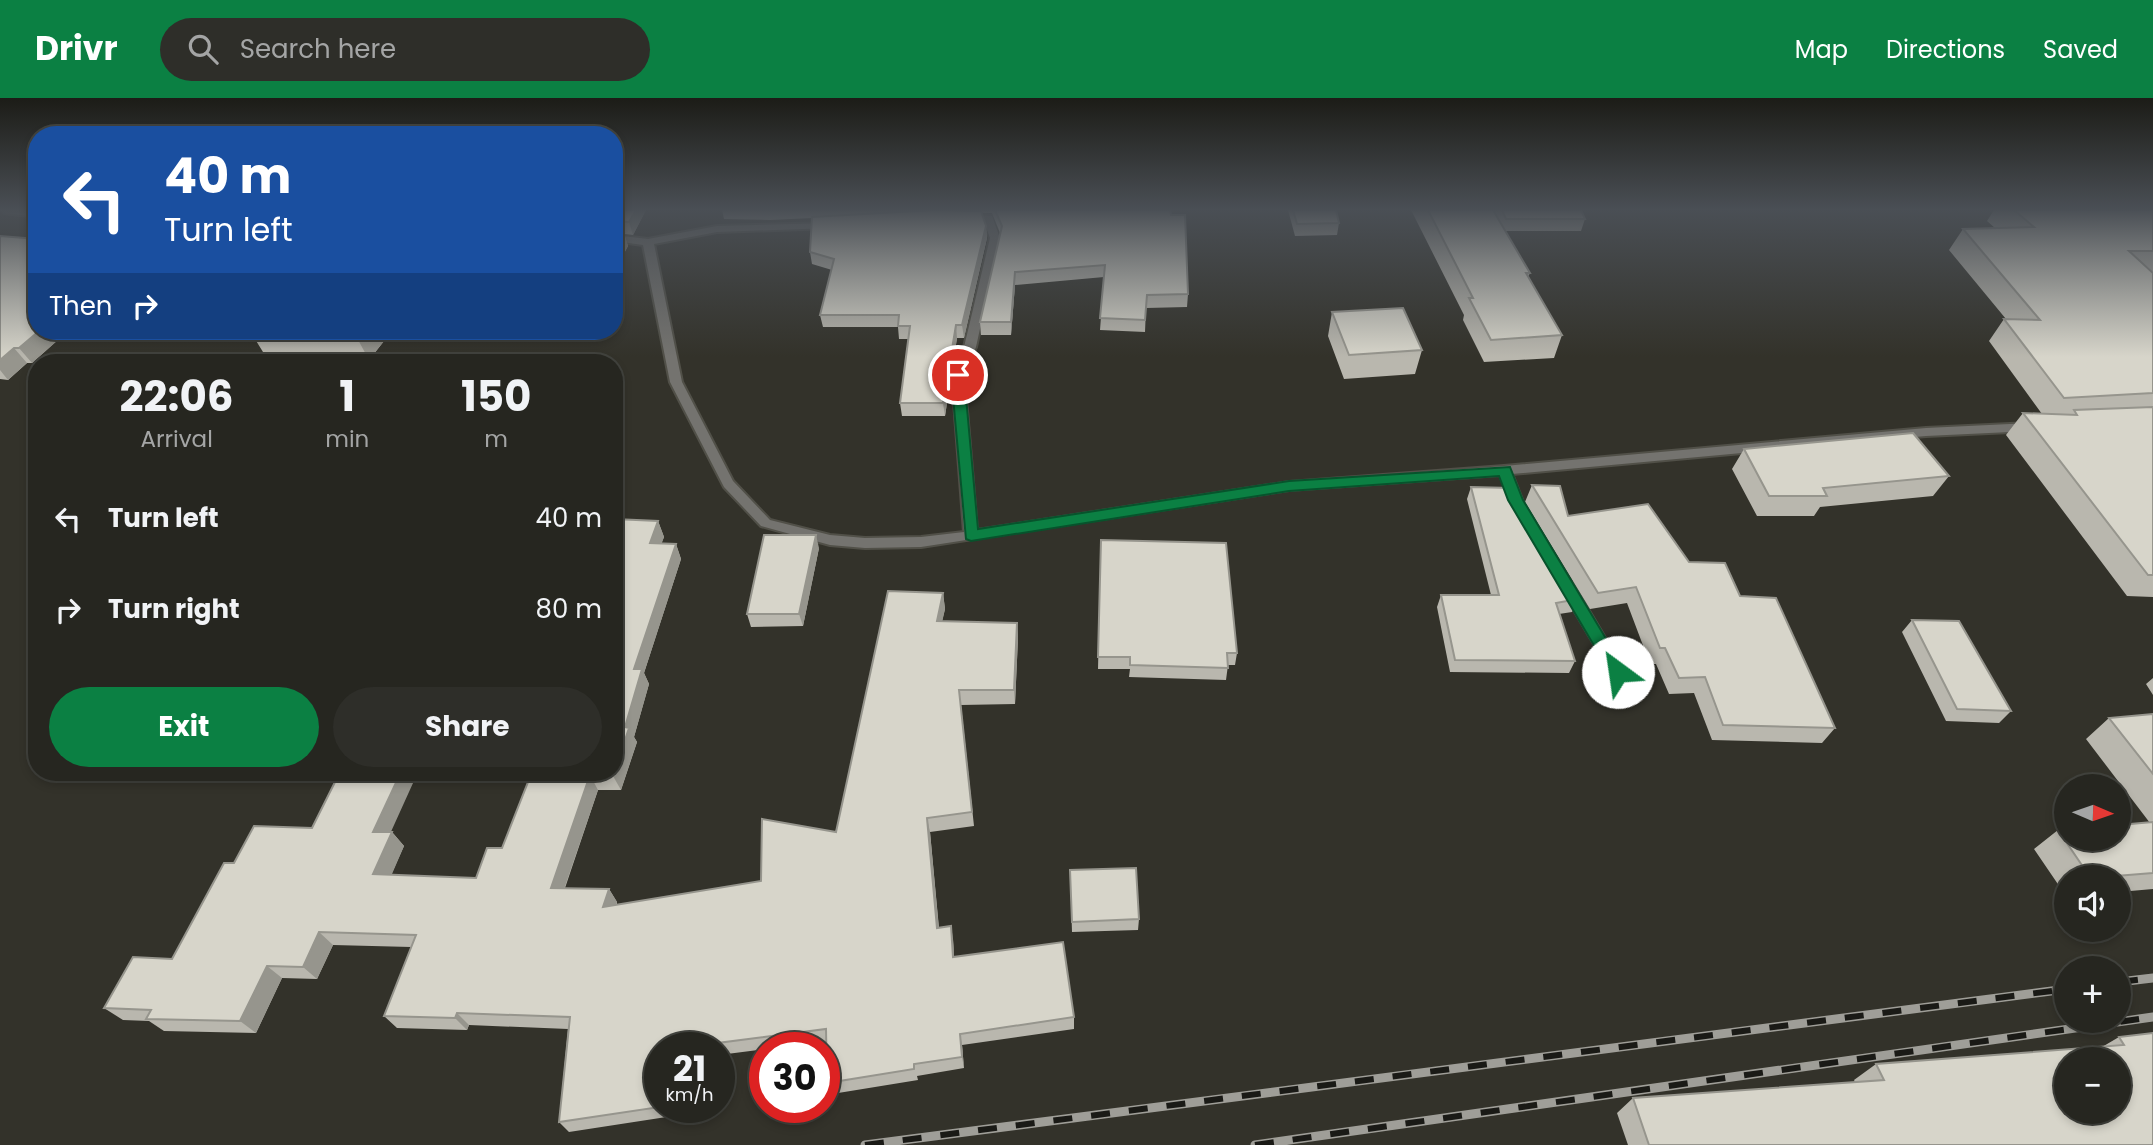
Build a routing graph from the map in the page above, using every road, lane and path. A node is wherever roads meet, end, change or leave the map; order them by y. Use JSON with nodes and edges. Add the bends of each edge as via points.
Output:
{"nodes":[{"id":1,"x":651,"y":259,"type":"edge"},
{"id":2,"x":990,"y":259,"type":"edge"},
{"id":3,"x":2046,"y":426,"type":"edge"},
{"id":4,"x":1504,"y":470,"type":"junction"},
{"id":5,"x":1529,"y":523,"type":"edge"},
{"id":6,"x":971,"y":536,"type":"junction"},
{"id":7,"x":1563,"y":580,"type":"edge"},
{"id":8,"x":1618,"y":672,"type":"dead end"}],
"edges":[{"from":1,"to":6,"type":"street","via":[[676,382],[727,484],[766,523],[830,540],[865,543]]},
{"from":2,"to":6,"type":"street","via":[[970,347],[958,375]]},
{"from":3,"to":4,"type":"street","via":[[1926,432]]},
{"from":4,"to":5,"type":"street"},
{"from":4,"to":6,"type":"street","via":[[1289,486]]},
{"from":7,"to":8,"type":"street"}]}
